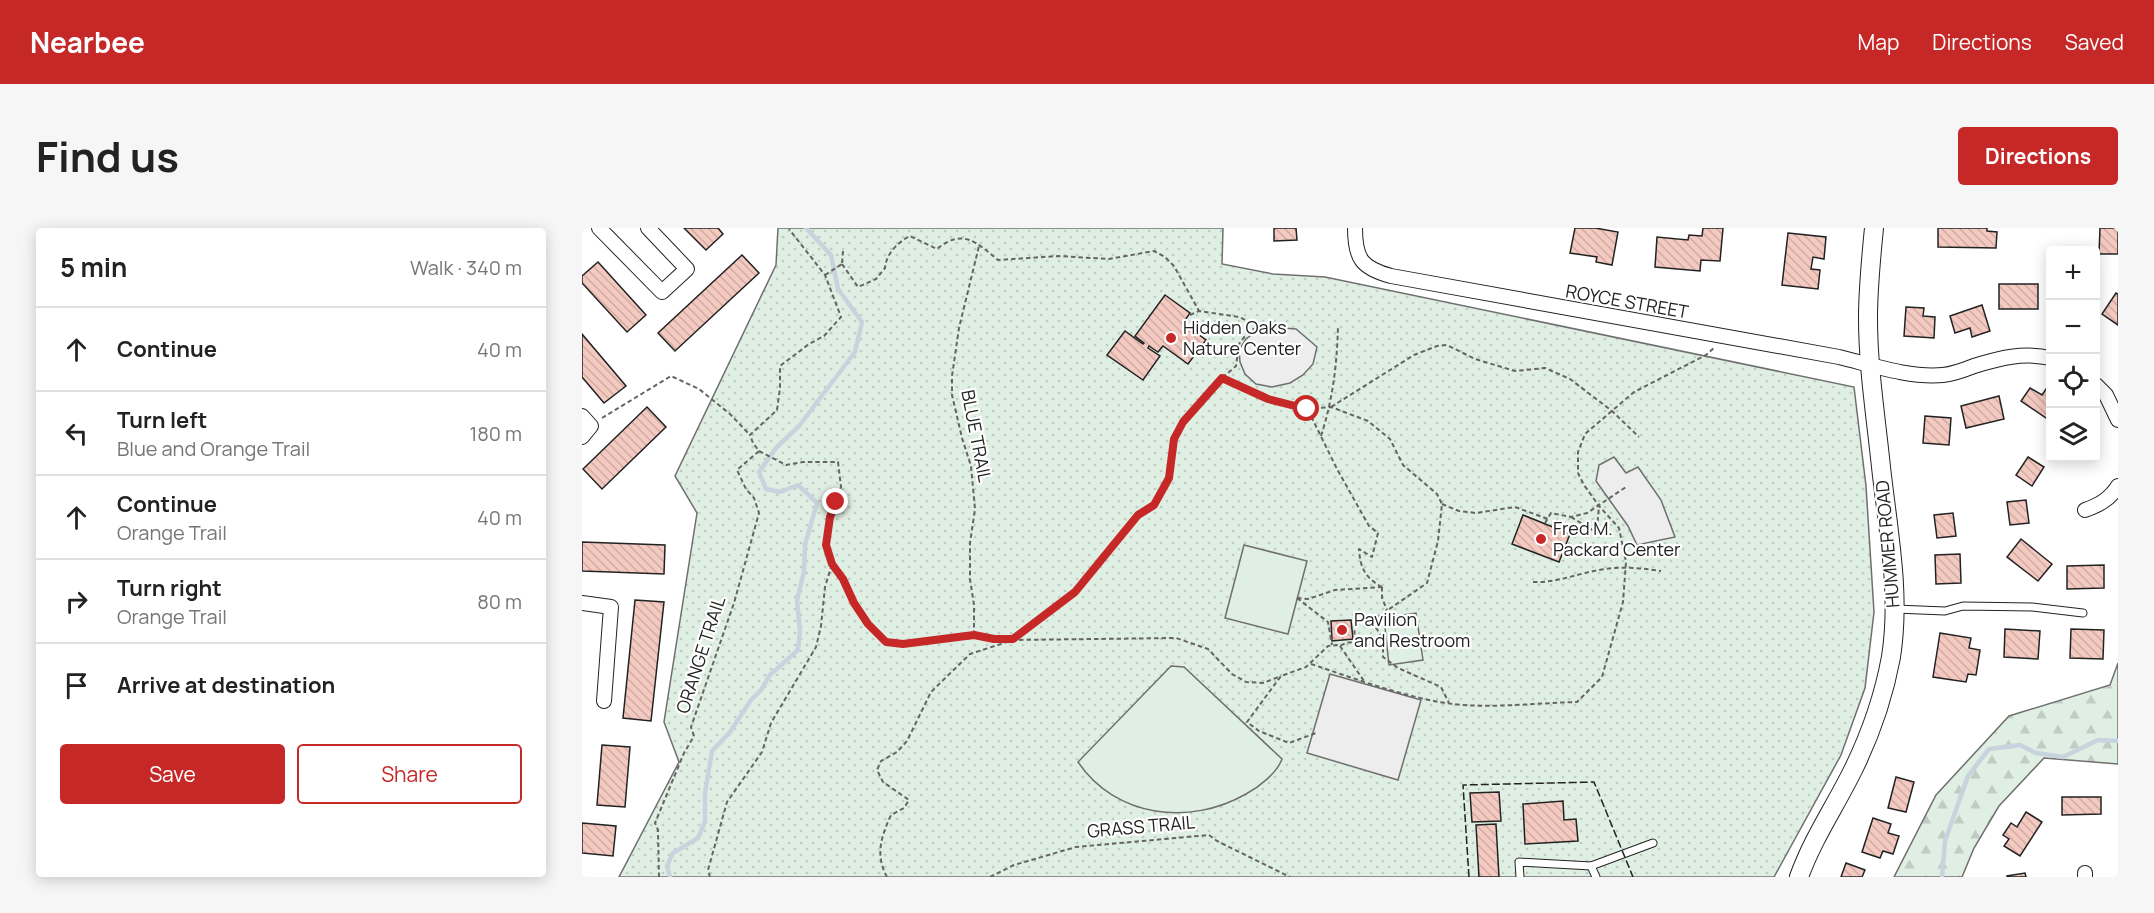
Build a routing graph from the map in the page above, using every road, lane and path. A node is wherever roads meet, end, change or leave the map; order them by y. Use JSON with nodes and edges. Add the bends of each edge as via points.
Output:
{"nodes":[{"id":1,"x":599,"y":228,"type":"edge"},
{"id":2,"x":648,"y":228,"type":"edge"},
{"id":3,"x":1355,"y":228,"type":"edge"},
{"id":4,"x":1874,"y":228,"type":"edge"},
{"id":5,"x":789,"y":229,"type":"edge"},
{"id":6,"x":979,"y":244,"type":"junction"},
{"id":7,"x":843,"y":251,"type":"dead end"},
{"id":8,"x":842,"y":264,"type":"junction"},
{"id":9,"x":825,"y":275,"type":"junction"},
{"id":10,"x":1199,"y":311,"type":"junction"},
{"id":11,"x":1190,"y":315,"type":"dead end"},
{"id":12,"x":1338,"y":326,"type":"dead end"},
{"id":13,"x":1256,"y":328,"type":"junction"},
{"id":14,"x":1262,"y":335,"type":"dead end"},
{"id":15,"x":1725,"y":338,"type":"junction"},
{"id":16,"x":2046,"y":357,"type":"edge"},
{"id":17,"x":1871,"y":365,"type":"junction"},
{"id":18,"x":1222,"y":378,"type":"junction"},
{"id":19,"x":2100,"y":389,"type":"edge"},
{"id":20,"x":1331,"y":407,"type":"junction"},
{"id":21,"x":1307,"y":409,"type":"junction"},
{"id":22,"x":1612,"y":411,"type":"junction"},
{"id":23,"x":2118,"y":420,"type":"edge"},
{"id":24,"x":585,"y":426,"type":"edge"},
{"id":25,"x":750,"y":435,"type":"junction"},
{"id":26,"x":1322,"y":436,"type":"junction"},
{"id":27,"x":1639,"y":437,"type":"dead end"},
{"id":28,"x":759,"y":451,"type":"junction"},
{"id":29,"x":2118,"y":486,"type":"edge"},
{"id":30,"x":1626,"y":487,"type":"dead end"},
{"id":31,"x":1442,"y":504,"type":"junction"},
{"id":32,"x":1599,"y":506,"type":"junction"},
{"id":33,"x":2085,"y":510,"type":"dead end"},
{"id":34,"x":1571,"y":517,"type":"junction"},
{"id":35,"x":1548,"y":519,"type":"junction"},
{"id":36,"x":1545,"y":524,"type":"dead end"},
{"id":37,"x":832,"y":564,"type":"junction"},
{"id":38,"x":1625,"y":567,"type":"junction"},
{"id":39,"x":1661,"y":571,"type":"dead end"},
{"id":40,"x":1533,"y":582,"type":"dead end"},
{"id":41,"x":1382,"y":587,"type":"junction"},
{"id":42,"x":582,"y":603,"type":"edge"},
{"id":43,"x":1895,"y":609,"type":"junction"},
{"id":44,"x":1387,"y":610,"type":"junction"},
{"id":45,"x":2083,"y":613,"type":"dead end"},
{"id":46,"x":1372,"y":621,"type":"junction"},
{"id":47,"x":974,"y":635,"type":"junction"},
{"id":48,"x":1013,"y":639,"type":"junction"},
{"id":49,"x":1332,"y":645,"type":"junction"},
{"id":50,"x":1340,"y":646,"type":"junction"},
{"id":51,"x":1311,"y":664,"type":"junction"},
{"id":52,"x":1281,"y":676,"type":"junction"},
{"id":53,"x":1364,"y":681,"type":"junction"},
{"id":54,"x":604,"y":701,"type":"dead end"},
{"id":55,"x":1449,"y":703,"type":"junction"},
{"id":56,"x":1316,"y":733,"type":"dead end"},
{"id":57,"x":1653,"y":843,"type":"dead end"},
{"id":58,"x":1592,"y":866,"type":"junction"},
{"id":59,"x":659,"y":877,"type":"edge"},
{"id":60,"x":710,"y":877,"type":"edge"},
{"id":61,"x":887,"y":877,"type":"edge"},
{"id":62,"x":990,"y":877,"type":"edge"},
{"id":63,"x":1290,"y":877,"type":"edge"},
{"id":64,"x":1520,"y":877,"type":"edge"},
{"id":65,"x":1596,"y":877,"type":"edge"},
{"id":66,"x":1799,"y":877,"type":"edge"}],
"edges":[{"from":1,"to":2,"type":"street","via":[[662,292],[687,269]]},
{"from":3,"to":15,"type":"street","name":"ROYCE STREET","via":[[1361,261],[1377,273]]},
{"from":4,"to":17,"type":"main road","name":"HUMMER ROAD","via":[[1868,320]]},
{"from":5,"to":9,"type":"path"},
{"from":6,"to":8,"type":"path","via":[[959,237],[937,249],[910,236],[900,241],[876,279],[858,286]]},
{"from":6,"to":10,"type":"path","via":[[998,260],[1058,255],[1109,259],[1154,251],[1174,266]]},
{"from":6,"to":47,"type":"path","name":"BLUE TRAIL","via":[[959,328],[951,395],[971,466],[975,509],[970,543]]},
{"from":7,"to":8,"type":"path"},
{"from":8,"to":9,"type":"path"},
{"from":9,"to":25,"type":"path","via":[[841,316],[824,336],[780,366],[777,410]]},
{"from":10,"to":11,"type":"path"},
{"from":10,"to":13,"type":"path","via":[[1239,317]]},
{"from":12,"to":20,"type":"path"},
{"from":13,"to":14,"type":"path"},
{"from":13,"to":18,"type":"path","via":[[1239,344],[1236,366]]},
{"from":15,"to":17,"type":"street","name":"ROYCE STREET"},
{"from":15,"to":22,"type":"path","via":[[1706,355],[1634,392]]},
{"from":16,"to":17,"type":"street","name":"ROYCE STREET","via":[[2015,356],[1941,375]]},
{"from":17,"to":43,"type":"main road","name":"HUMMER ROAD"},
{"from":18,"to":21,"type":"path","via":[[1268,399]]},
{"from":18,"to":48,"type":"path","via":[[1183,422],[1174,439],[1169,478],[1154,505],[1138,515],[1075,592]]},
{"from":19,"to":23,"type":"street"},
{"from":20,"to":21,"type":"path"},
{"from":20,"to":22,"type":"path","via":[[1414,355],[1447,345],[1475,359],[1515,371],[1545,368],[1570,379]]},
{"from":20,"to":26,"type":"path"},
{"from":20,"to":31,"type":"path","via":[[1368,421],[1390,439],[1403,465],[1437,494]]},
{"from":21,"to":26,"type":"path"},
{"from":22,"to":27,"type":"path"},
{"from":22,"to":32,"type":"path","via":[[1585,434],[1578,452],[1578,473]]},
{"from":24,"to":25,"type":"path","via":[[671,376],[699,389]]},
{"from":25,"to":28,"type":"path"},
{"from":26,"to":41,"type":"path","via":[[1369,526],[1378,532],[1372,556],[1359,549],[1359,564],[1370,580]]},
{"from":28,"to":37,"type":"path","via":[[786,465],[838,462],[841,487],[830,517],[826,545]]},
{"from":28,"to":59,"type":"path","name":"ORANGE TRAIL","via":[[737,470],[759,513],[734,603],[691,727],[694,736],[655,823]]},
{"from":29,"to":33,"type":"street","via":[[2098,506]]},
{"from":30,"to":32,"type":"path"},
{"from":31,"to":35,"type":"path","via":[[1459,512],[1476,513],[1515,507]]},
{"from":31,"to":44,"type":"path","via":[[1427,583]]},
{"from":32,"to":34,"type":"path"},
{"from":32,"to":34,"type":"path","via":[[1594,531]]},
{"from":32,"to":38,"type":"path","via":[[1619,528]]},
{"from":34,"to":35,"type":"path","via":[[1551,513]]},
{"from":35,"to":36,"type":"path"},
{"from":37,"to":47,"type":"path","via":[[867,622],[886,642],[903,644]]},
{"from":37,"to":60,"type":"path","via":[[816,647],[771,723],[762,752],[727,802],[708,870]]},
{"from":38,"to":39,"type":"path"},
{"from":38,"to":40,"type":"path"},
{"from":38,"to":55,"type":"path","via":[[1623,602],[1602,677],[1577,702],[1505,706]]},
{"from":41,"to":44,"type":"path"},
{"from":41,"to":49,"type":"path","via":[[1335,590],[1308,599],[1297,598],[1328,622]]},
{"from":42,"to":54,"type":"street","via":[[611,607]]},
{"from":43,"to":45,"type":"lane","via":[[1945,611],[1986,606]]},
{"from":43,"to":66,"type":"main road","name":"HUMMER ROAD","via":[[1891,656],[1872,728]]},
{"from":44,"to":46,"type":"path"},
{"from":46,"to":50,"type":"path","via":[[1354,621],[1355,642]]},
{"from":46,"to":55,"type":"path","via":[[1383,639],[1383,657],[1398,668],[1442,687]]},
{"from":47,"to":48,"type":"path"},
{"from":48,"to":52,"type":"path","via":[[1176,638],[1208,649],[1232,674],[1246,682],[1263,683]]},
{"from":48,"to":61,"type":"path","via":[[969,654],[931,692],[908,741],[881,761],[877,770],[883,782],[909,800],[891,815],[879,848]]},
{"from":49,"to":50,"type":"path"},
{"from":49,"to":51,"type":"path"},
{"from":50,"to":53,"type":"path"},
{"from":51,"to":52,"type":"path"},
{"from":51,"to":53,"type":"path"},
{"from":52,"to":56,"type":"path","via":[[1247,722],[1289,743]]},
{"from":53,"to":55,"type":"path"},
{"from":57,"to":58,"type":"lane"},
{"from":58,"to":64,"type":"lane","via":[[1519,862]]},
{"from":58,"to":65,"type":"lane"},
{"from":62,"to":63,"type":"path","name":"GRASS TRAIL","via":[[1014,865],[1076,847],[1209,835]]}]}
